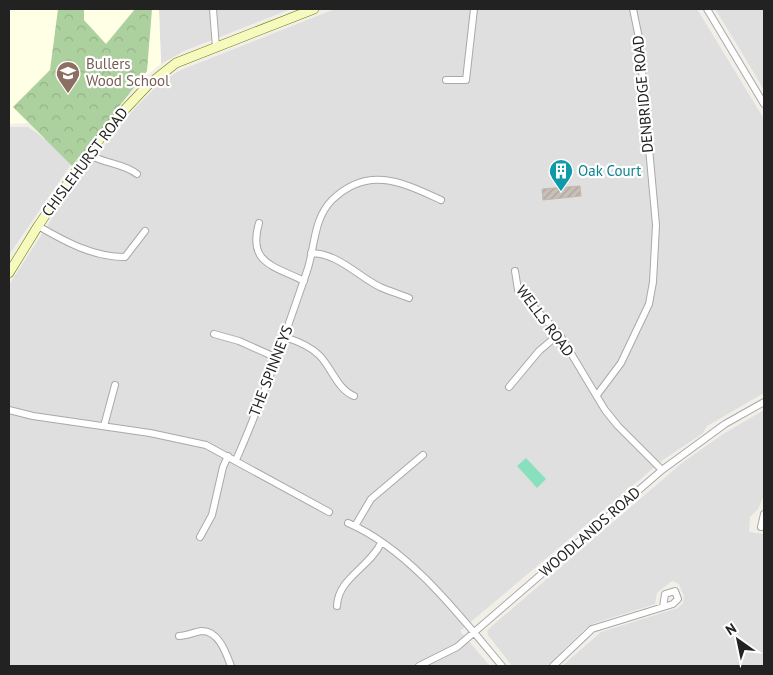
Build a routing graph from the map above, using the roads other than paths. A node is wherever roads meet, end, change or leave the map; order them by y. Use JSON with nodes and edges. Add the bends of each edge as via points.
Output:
{"nodes":[{"id":1,"x":213,"y":9,"type":"edge"},
{"id":2,"x":314,"y":9,"type":"edge"},
{"id":3,"x":474,"y":9,"type":"edge"},
{"id":4,"x":633,"y":9,"type":"edge"},
{"id":5,"x":707,"y":9,"type":"edge"},
{"id":6,"x":216,"y":48,"type":"junction"},
{"id":7,"x":446,"y":80,"type":"dead end"},
{"id":8,"x":764,"y":104,"type":"edge"},
{"id":9,"x":88,"y":154,"type":"junction"},
{"id":10,"x":138,"y":174,"type":"dead end"},
{"id":11,"x":441,"y":200,"type":"dead end"},
{"id":12,"x":259,"y":223,"type":"dead end"},
{"id":13,"x":38,"y":226,"type":"junction"},
{"id":14,"x":145,"y":231,"type":"dead end"},
{"id":15,"x":312,"y":253,"type":"junction"},
{"id":16,"x":515,"y":271,"type":"dead end"},
{"id":17,"x":9,"y":273,"type":"edge"},
{"id":18,"x":304,"y":281,"type":"junction"},
{"id":19,"x":409,"y":298,"type":"dead end"},
{"id":20,"x":214,"y":334,"type":"dead end"},
{"id":21,"x":559,"y":334,"type":"junction"},
{"id":22,"x":285,"y":337,"type":"junction"},
{"id":23,"x":277,"y":358,"type":"junction"},
{"id":24,"x":115,"y":385,"type":"dead end"},
{"id":25,"x":509,"y":387,"type":"dead end"},
{"id":26,"x":597,"y":395,"type":"junction"},
{"id":27,"x":354,"y":396,"type":"dead end"},
{"id":28,"x":764,"y":402,"type":"edge"},
{"id":29,"x":9,"y":410,"type":"edge"},
{"id":30,"x":104,"y":426,"type":"junction"},
{"id":31,"x":423,"y":455,"type":"dead end"},
{"id":32,"x":228,"y":456,"type":"junction"},
{"id":33,"x":236,"y":460,"type":"junction"},
{"id":34,"x":662,"y":470,"type":"junction"},
{"id":35,"x":329,"y":512,"type":"dead end"},
{"id":36,"x":764,"y":514,"type":"edge"},
{"id":37,"x":761,"y":527,"type":"dead end"},
{"id":38,"x":200,"y":537,"type":"dead end"},
{"id":39,"x":381,"y":543,"type":"junction"},
{"id":40,"x":337,"y":606,"type":"dead end"},
{"id":41,"x":663,"y":607,"type":"dead end"},
{"id":42,"x":474,"y":632,"type":"junction"},
{"id":43,"x":179,"y":636,"type":"dead end"},
{"id":44,"x":231,"y":666,"type":"edge"},
{"id":45,"x":420,"y":666,"type":"edge"},
{"id":46,"x":502,"y":666,"type":"edge"},
{"id":47,"x":553,"y":666,"type":"edge"}],
"edges":[{"from":1,"to":6,"type":"street"},
{"from":2,"to":6,"type":"main road","name":"CHISLEHURST ROAD"},
{"from":3,"to":7,"type":"street","via":[[466,80]]},
{"from":4,"to":26,"type":"street","name":"DENBRIDGE ROAD","via":[[639,38],[656,225],[653,282],[649,304],[625,354]]},
{"from":5,"to":8,"type":"street"},
{"from":6,"to":9,"type":"main road","name":"CHISLEHURST ROAD","via":[[176,63],[148,85]]},
{"from":9,"to":10,"type":"street","via":[[101,162],[128,167]]},
{"from":9,"to":13,"type":"main road","name":"CHISLEHURST ROAD"},
{"from":11,"to":15,"type":"street","name":"THE SPINNEYS","via":[[395,180],[371,180],[352,186],[332,200],[324,212]]},
{"from":12,"to":18,"type":"street","via":[[254,239],[261,257],[271,267]]},
{"from":13,"to":14,"type":"street","via":[[65,242],[104,257],[125,257]]},
{"from":13,"to":17,"type":"main road","name":"CHISLEHURST ROAD"},
{"from":15,"to":18,"type":"street","name":"THE SPINNEYS"},
{"from":15,"to":19,"type":"street","via":[[331,257],[380,286]]},
{"from":16,"to":21,"type":"street","name":"WELLS ROAD","via":[[518,290]]},
{"from":18,"to":22,"type":"street","name":"THE SPINNEYS"},
{"from":20,"to":23,"type":"street"},
{"from":21,"to":25,"type":"street","via":[[539,351]]},
{"from":21,"to":26,"type":"street","name":"WELLS ROAD"},
{"from":22,"to":23,"type":"street","name":"THE SPINNEYS"},
{"from":22,"to":27,"type":"street","via":[[313,350],[327,364],[345,392]]},
{"from":23,"to":33,"type":"street","name":"THE SPINNEYS"},
{"from":24,"to":30,"type":"street"},
{"from":26,"to":34,"type":"street","via":[[618,426]]},
{"from":28,"to":34,"type":"street","name":"WOODLANDS ROAD","via":[[725,424]]},
{"from":29,"to":30,"type":"street"},
{"from":30,"to":32,"type":"street","via":[[192,441]]},
{"from":31,"to":39,"type":"street","via":[[370,499],[351,524]]},
{"from":32,"to":33,"type":"street"},
{"from":32,"to":38,"type":"street","via":[[212,515]]},
{"from":33,"to":35,"type":"street"},
{"from":34,"to":42,"type":"street","name":"WOODLANDS ROAD"},
{"from":36,"to":37,"type":"street"},
{"from":39,"to":40,"type":"street","via":[[377,553],[337,595]]},
{"from":39,"to":42,"type":"street","via":[[397,551]]},
{"from":41,"to":47,"type":"street","via":[[592,629]]},
{"from":42,"to":45,"type":"street","name":"WOODLANDS ROAD","via":[[446,654]]},
{"from":42,"to":46,"type":"street"},
{"from":43,"to":44,"type":"street","via":[[204,631],[214,635],[222,644]]}]}
